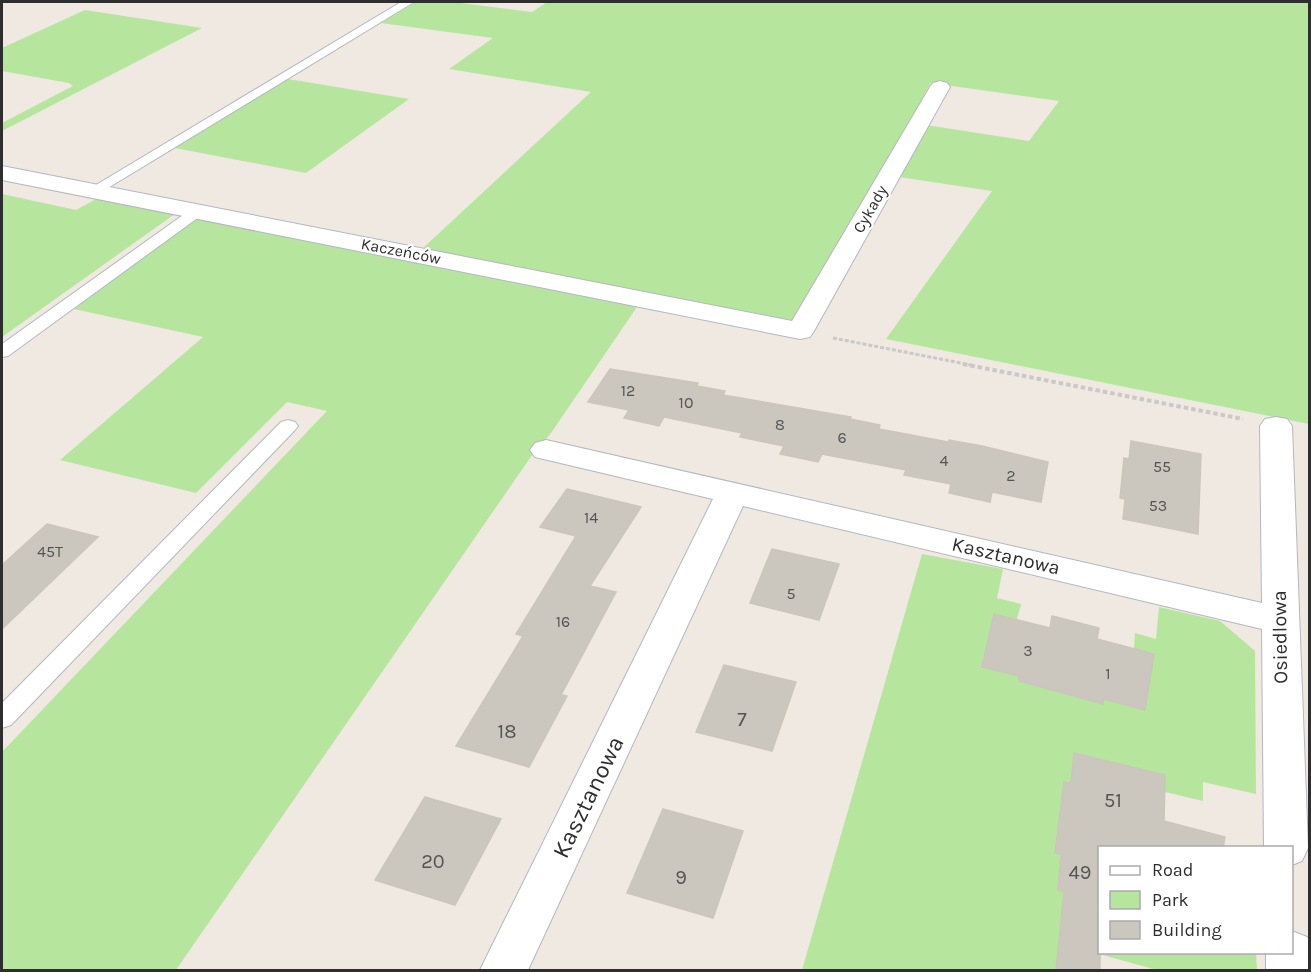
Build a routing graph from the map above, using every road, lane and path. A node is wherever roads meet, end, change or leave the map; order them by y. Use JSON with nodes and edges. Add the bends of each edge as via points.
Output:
{"nodes":[{"id":1,"x":408,"y":2,"type":"edge"},
{"id":2,"x":340,"y":32,"type":"dead end"},
{"id":3,"x":940,"y":87,"type":"dead end"},
{"id":4,"x":2,"y":173,"type":"edge"},
{"id":5,"x":93,"y":179,"type":"junction"},
{"id":6,"x":198,"y":211,"type":"junction"},
{"id":7,"x":800,"y":331,"type":"junction"},
{"id":8,"x":2,"y":351,"type":"edge"},
{"id":9,"x":288,"y":426,"type":"dead end"},
{"id":10,"x":1276,"y":426,"type":"joint"},
{"id":11,"x":546,"y":450,"type":"dead end"},
{"id":12,"x":733,"y":493,"type":"junction"},
{"id":13,"x":1280,"y":620,"type":"junction"},
{"id":14,"x":2,"y":718,"type":"edge"},
{"id":15,"x":1286,"y":846,"type":"edge"},
{"id":16,"x":1290,"y":954,"type":"edge"},
{"id":17,"x":504,"y":970,"type":"edge"},
{"id":18,"x":1290,"y":970,"type":"edge"}],
"edges":[{"from":1,"to":5,"type":"lane"},
{"from":2,"to":5,"type":"lane"},
{"from":3,"to":7,"type":"street","name":"Cykady"},
{"from":4,"to":5,"type":"street","name":"Kaczeńców"},
{"from":5,"to":6,"type":"street","name":"Kaczeńców"},
{"from":6,"to":7,"type":"street","name":"Kaczeńców"},
{"from":6,"to":8,"type":"lane"},
{"from":7,"to":10,"type":"path"},
{"from":9,"to":14,"type":"lane"},
{"from":10,"to":13,"type":"street","name":"Osiedlowa"},
{"from":11,"to":12,"type":"street","name":"Kasztanowa"},
{"from":12,"to":13,"type":"street","name":"Kasztanowa"},
{"from":12,"to":17,"type":"street","name":"Kasztanowa"},
{"from":13,"to":15,"type":"street","name":"Osiedlowa"},
{"from":16,"to":18,"type":"street"}]}
